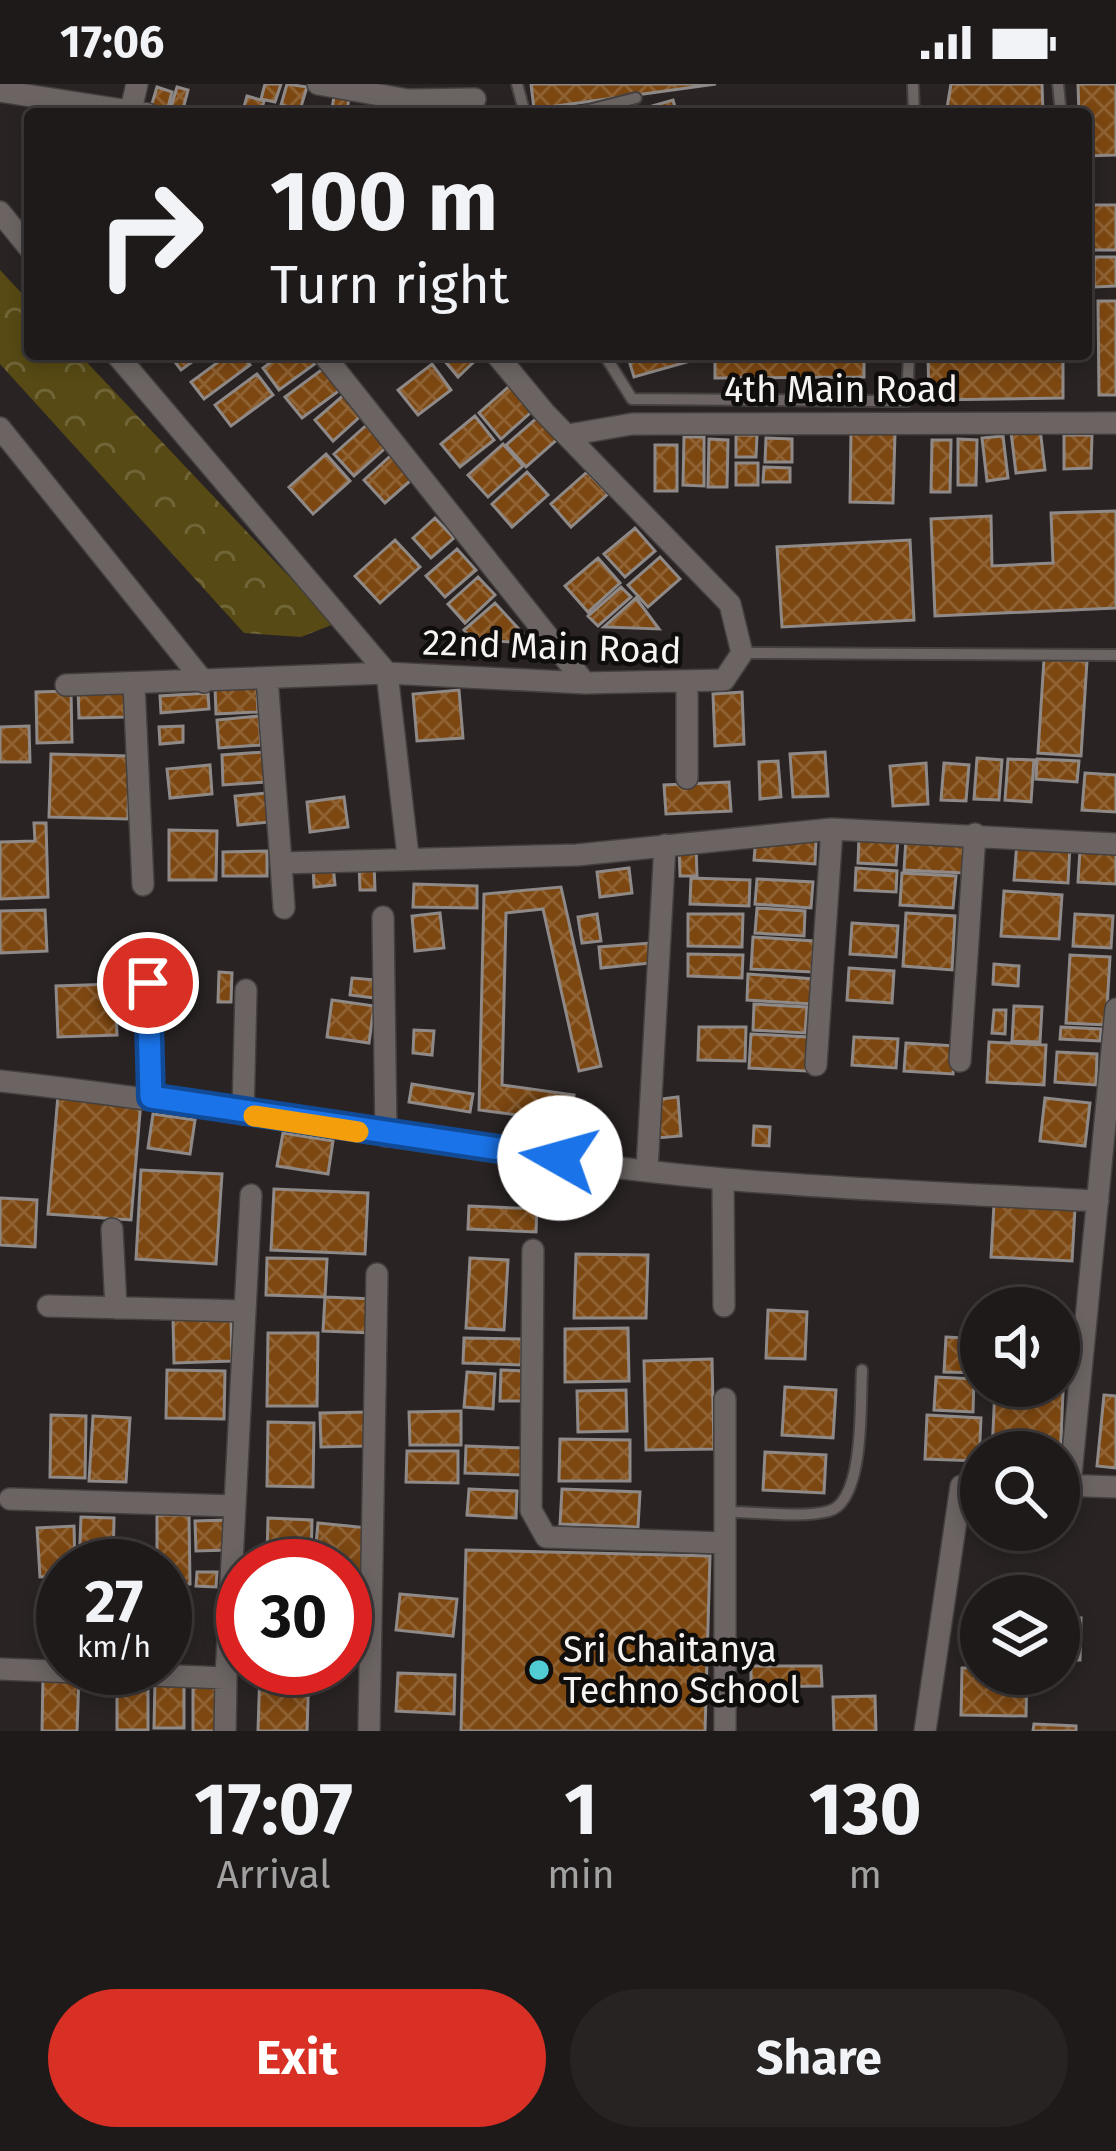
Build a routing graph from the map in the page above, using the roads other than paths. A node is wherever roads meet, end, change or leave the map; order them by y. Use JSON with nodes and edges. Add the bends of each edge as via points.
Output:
{"nodes":[{"id":1,"x":318,"y":84,"type":"edge"},
{"id":2,"x":0,"y":91,"type":"edge"},
{"id":3,"x":636,"y":98,"type":"dead end"},
{"id":4,"x":476,"y":99,"type":"dead end"},
{"id":5,"x":110,"y":108,"type":"edge"},
{"id":6,"x":597,"y":108,"type":"edge"},
{"id":7,"x":0,"y":212,"type":"edge"},
{"id":8,"x":24,"y":242,"type":"edge"},
{"id":9,"x":121,"y":360,"type":"edge"},
{"id":10,"x":328,"y":360,"type":"edge"},
{"id":11,"x":501,"y":360,"type":"edge"},
{"id":12,"x":608,"y":360,"type":"edge"},
{"id":13,"x":909,"y":360,"type":"edge"},
{"id":14,"x":907,"y":411,"type":"junction"},
{"id":15,"x":1116,"y":424,"type":"edge"},
{"id":16,"x":0,"y":428,"type":"edge"},
{"id":17,"x":568,"y":435,"type":"junction"},
{"id":18,"x":742,"y":653,"type":"junction"},
{"id":19,"x":1116,"y":655,"type":"edge"},
{"id":20,"x":388,"y":674,"type":"junction"},
{"id":21,"x":267,"y":678,"type":"junction"},
{"id":22,"x":204,"y":682,"type":"junction"},
{"id":23,"x":585,"y":683,"type":"junction"},
{"id":24,"x":134,"y":684,"type":"junction"},
{"id":25,"x":687,"y":684,"type":"junction"},
{"id":26,"x":66,"y":686,"type":"dead end"},
{"id":27,"x":687,"y":778,"type":"dead end"},
{"id":28,"x":832,"y":829,"type":"junction"},
{"id":29,"x":975,"y":834,"type":"junction"},
{"id":30,"x":1116,"y":844,"type":"edge"},
{"id":31,"x":665,"y":845,"type":"junction"},
{"id":32,"x":408,"y":856,"type":"junction"},
{"id":33,"x":280,"y":863,"type":"junction"},
{"id":34,"x":143,"y":885,"type":"dead end"},
{"id":35,"x":284,"y":908,"type":"dead end"},
{"id":36,"x":383,"y":916,"type":"dead end"},
{"id":37,"x":148,"y":983,"type":"dead end"},
{"id":38,"x":246,"y":990,"type":"dead end"},
{"id":39,"x":1116,"y":1010,"type":"edge"},
{"id":40,"x":960,"y":1061,"type":"dead end"},
{"id":41,"x":816,"y":1065,"type":"dead end"},
{"id":42,"x":0,"y":1082,"type":"edge"},
{"id":43,"x":151,"y":1097,"type":"junction"},
{"id":44,"x":244,"y":1114,"type":"junction"},
{"id":45,"x":386,"y":1136,"type":"junction"},
{"id":46,"x":647,"y":1169,"type":"junction"},
{"id":47,"x":723,"y":1179,"type":"junction"},
{"id":48,"x":251,"y":1195,"type":"dead end"},
{"id":49,"x":1098,"y":1201,"type":"junction"},
{"id":50,"x":112,"y":1229,"type":"dead end"},
{"id":51,"x":533,"y":1250,"type":"dead end"},
{"id":52,"x":377,"y":1274,"type":"dead end"},
{"id":53,"x":48,"y":1306,"type":"dead end"},
{"id":54,"x":724,"y":1306,"type":"dead end"},
{"id":55,"x":116,"y":1308,"type":"junction"},
{"id":56,"x":245,"y":1311,"type":"junction"},
{"id":57,"x":862,"y":1370,"type":"dead end"},
{"id":58,"x":724,"y":1399,"type":"dead end"},
{"id":59,"x":1071,"y":1431,"type":"edge"},
{"id":60,"x":1080,"y":1486,"type":"edge"},
{"id":61,"x":1116,"y":1487,"type":"edge"},
{"id":62,"x":960,"y":1493,"type":"edge"},
{"id":63,"x":10,"y":1499,"type":"dead end"},
{"id":64,"x":235,"y":1506,"type":"junction"},
{"id":65,"x":724,"y":1512,"type":"junction"},
{"id":66,"x":233,"y":1539,"type":"edge"},
{"id":67,"x":724,"y":1543,"type":"junction"},
{"id":68,"x":0,"y":1669,"type":"edge"},
{"id":69,"x":216,"y":1678,"type":"edge"},
{"id":70,"x":226,"y":1695,"type":"edge"},
{"id":71,"x":225,"y":1731,"type":"edge"},
{"id":72,"x":369,"y":1731,"type":"edge"},
{"id":73,"x":725,"y":1731,"type":"edge"},
{"id":74,"x":925,"y":1731,"type":"edge"}],
"edges":[{"from":1,"to":4,"type":"street","via":[[408,100]]},
{"from":2,"to":5,"type":"street"},
{"from":3,"to":6,"type":"lane"},
{"from":7,"to":8,"type":"street"},
{"from":9,"to":20,"type":"street"},
{"from":10,"to":23,"type":"street"},
{"from":11,"to":17,"type":"street","name":"22nd Main Road"},
{"from":12,"to":14,"type":"lane","via":[[632,399]]},
{"from":13,"to":14,"type":"lane"},
{"from":14,"to":15,"type":"street","name":"4th Main Road"},
{"from":14,"to":17,"type":"street","name":"4th Main Road","via":[[632,424]]},
{"from":16,"to":22,"type":"street"},
{"from":17,"to":18,"type":"street","name":"22nd Main Road","via":[[730,604]]},
{"from":18,"to":19,"type":"lane"},
{"from":18,"to":25,"type":"street","name":"22nd Main Road","via":[[724,680]]},
{"from":20,"to":21,"type":"street","name":"22nd Main Road"},
{"from":20,"to":23,"type":"street","name":"22nd Main Road"},
{"from":20,"to":32,"type":"street"},
{"from":21,"to":22,"type":"street","name":"22nd Main Road"},
{"from":21,"to":33,"type":"street"},
{"from":22,"to":24,"type":"street","name":"22nd Main Road"},
{"from":23,"to":25,"type":"street","name":"22nd Main Road"},
{"from":24,"to":26,"type":"street","name":"22nd Main Road"},
{"from":24,"to":34,"type":"street"},
{"from":25,"to":27,"type":"street"},
{"from":28,"to":29,"type":"street"},
{"from":28,"to":31,"type":"street"},
{"from":28,"to":41,"type":"street"},
{"from":29,"to":30,"type":"street"},
{"from":29,"to":40,"type":"street"},
{"from":31,"to":32,"type":"street","via":[[577,855]]},
{"from":31,"to":46,"type":"street"},
{"from":32,"to":33,"type":"street"},
{"from":33,"to":35,"type":"street"},
{"from":36,"to":45,"type":"street"},
{"from":37,"to":43,"type":"lane"},
{"from":38,"to":44,"type":"street"},
{"from":39,"to":49,"type":"street"},
{"from":42,"to":43,"type":"street"},
{"from":43,"to":44,"type":"street"},
{"from":44,"to":45,"type":"street"},
{"from":45,"to":46,"type":"street"},
{"from":46,"to":47,"type":"street"},
{"from":47,"to":49,"type":"street"},
{"from":47,"to":54,"type":"street"},
{"from":48,"to":56,"type":"street"},
{"from":49,"to":59,"type":"street"},
{"from":50,"to":55,"type":"street"},
{"from":51,"to":67,"type":"street","via":[[536,1526],[546,1537]]},
{"from":52,"to":72,"type":"street"},
{"from":53,"to":55,"type":"street"},
{"from":55,"to":56,"type":"street"},
{"from":56,"to":64,"type":"street"},
{"from":57,"to":65,"type":"lane","via":[[847,1501],[830,1511]]},
{"from":58,"to":65,"type":"street"},
{"from":60,"to":61,"type":"street"},
{"from":62,"to":74,"type":"street"},
{"from":63,"to":64,"type":"street"},
{"from":64,"to":66,"type":"street"},
{"from":65,"to":67,"type":"street"},
{"from":67,"to":73,"type":"street"},
{"from":68,"to":69,"type":"street"},
{"from":70,"to":71,"type":"street"}]}
